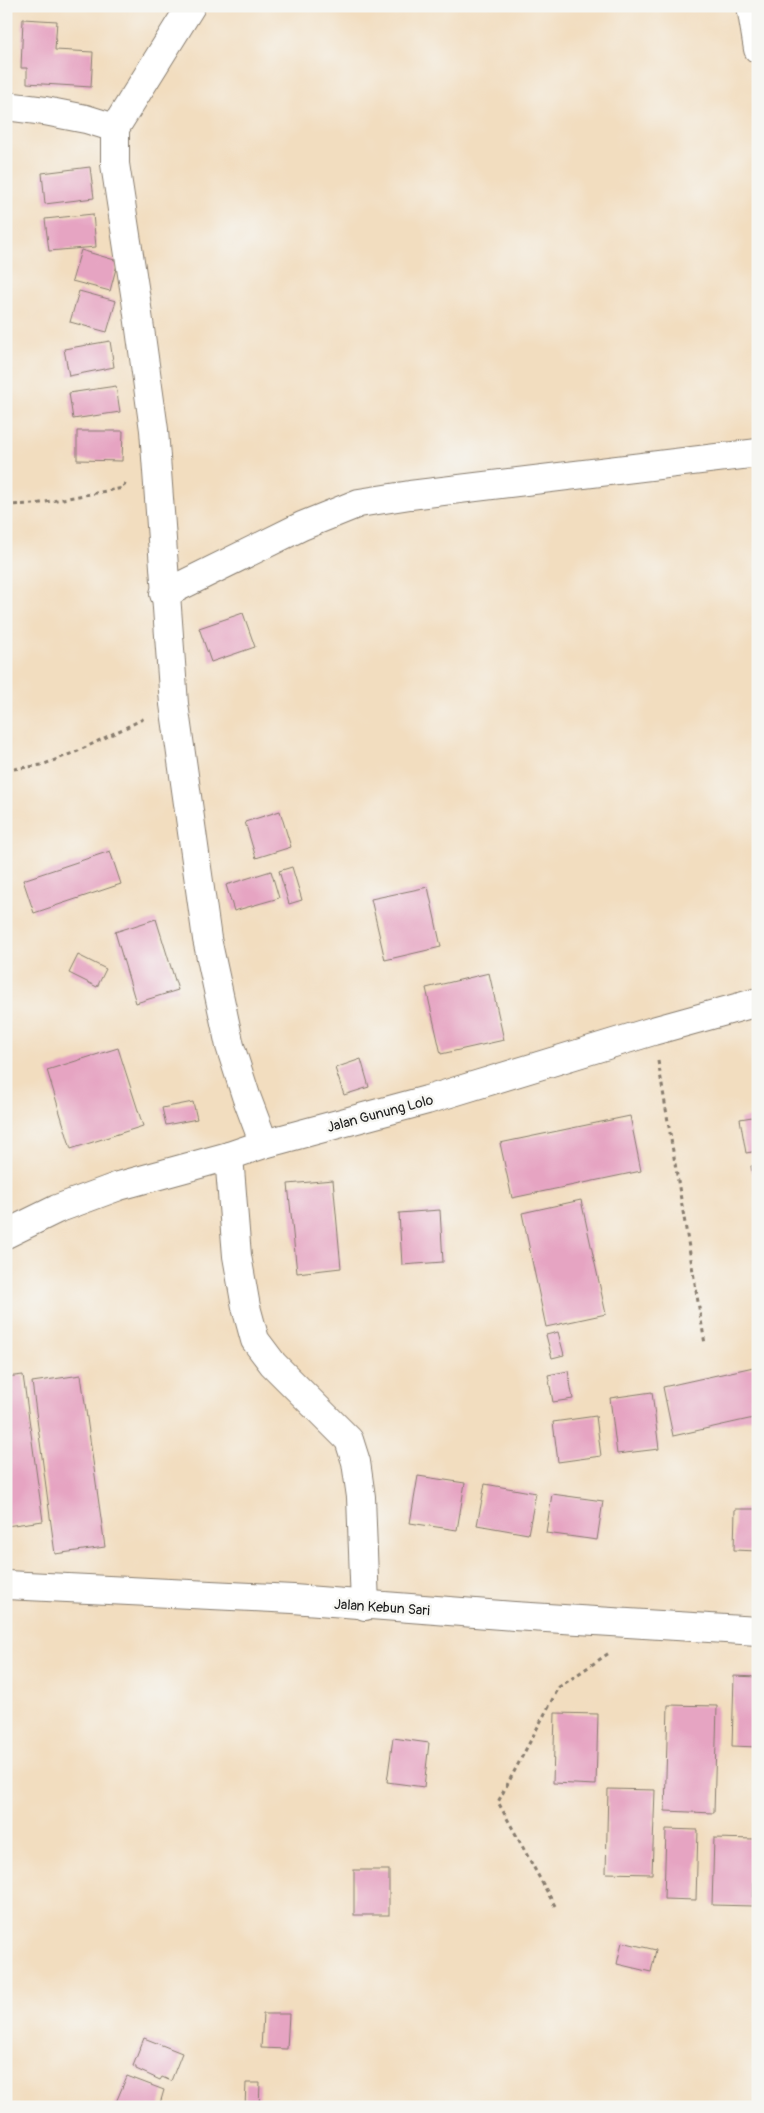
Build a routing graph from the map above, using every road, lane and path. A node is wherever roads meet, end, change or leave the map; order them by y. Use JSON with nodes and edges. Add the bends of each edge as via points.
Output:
{"nodes":[{"id":1,"x":191,"y":6,"type":"edge"},
{"id":2,"x":752,"y":6,"type":"edge"},
{"id":3,"x":758,"y":49,"type":"edge"},
{"id":4,"x":6,"y":106,"type":"edge"},
{"id":5,"x":115,"y":128,"type":"junction"},
{"id":6,"x":758,"y":453,"type":"edge"},
{"id":7,"x":127,"y":480,"type":"dead end"},
{"id":8,"x":6,"y":505,"type":"edge"},
{"id":9,"x":164,"y":594,"type":"junction"},
{"id":10,"x":174,"y":704,"type":"junction"},
{"id":11,"x":6,"y":770,"type":"edge"},
{"id":12,"x":758,"y":1002,"type":"edge"},
{"id":13,"x":653,"y":1031,"type":"junction"},
{"id":14,"x":264,"y":1144,"type":"junction"},
{"id":15,"x":229,"y":1156,"type":"junction"},
{"id":16,"x":6,"y":1234,"type":"edge"},
{"id":17,"x":706,"y":1344,"type":"dead end"},
{"id":18,"x":6,"y":1585,"type":"edge"},
{"id":19,"x":365,"y":1606,"type":"junction"},
{"id":20,"x":758,"y":1631,"type":"edge"},
{"id":21,"x":612,"y":1650,"type":"dead end"},
{"id":22,"x":555,"y":1906,"type":"dead end"}],
"edges":[{"from":1,"to":5,"type":"street"},
{"from":2,"to":3,"type":"street"},
{"from":4,"to":5,"type":"street","via":[[86,119]]},
{"from":5,"to":9,"type":"street","via":[[115,164],[154,430]]},
{"from":6,"to":9,"type":"street","via":[[359,503],[302,526]]},
{"from":7,"to":8,"type":"path","via":[[122,488],[35,504]]},
{"from":9,"to":10,"type":"street"},
{"from":10,"to":11,"type":"path","via":[[78,751],[42,765]]},
{"from":10,"to":14,"type":"street","via":[[214,978],[230,1046]]},
{"from":12,"to":13,"type":"street","name":"Jalan Gunung Lolo"},
{"from":13,"to":14,"type":"street","name":"Jalan Gunung Lolo","via":[[427,1100]]},
{"from":13,"to":17,"type":"path"},
{"from":14,"to":15,"type":"street","name":"Jalan Gunung Lolo"},
{"from":15,"to":16,"type":"street","name":"Jalan Gunung Lolo","via":[[119,1186],[57,1209]]},
{"from":15,"to":19,"type":"street","via":[[237,1256],[255,1340],[273,1364],[348,1440],[356,1462],[361,1497]]},
{"from":18,"to":19,"type":"street","name":"Jalan Kebun Sari"},
{"from":19,"to":20,"type":"street","name":"Jalan Kebun Sari"},
{"from":21,"to":22,"type":"path","via":[[559,1687],[498,1802]]}]}
